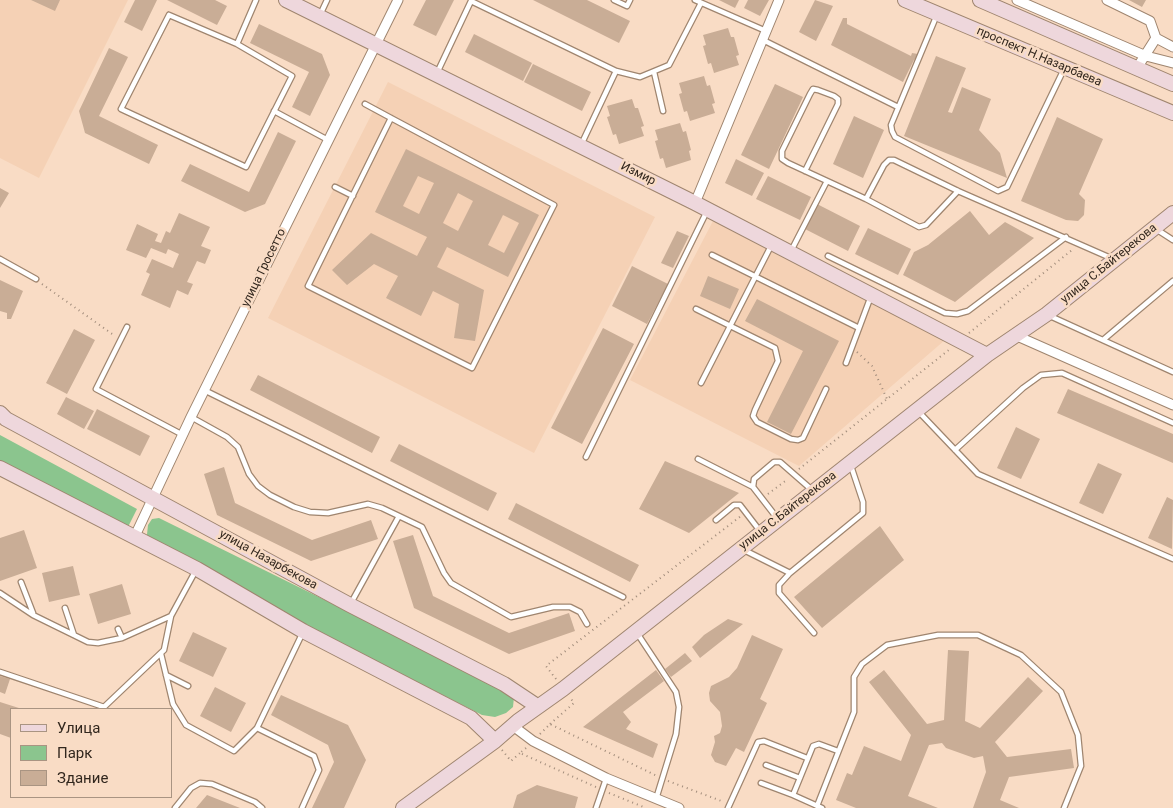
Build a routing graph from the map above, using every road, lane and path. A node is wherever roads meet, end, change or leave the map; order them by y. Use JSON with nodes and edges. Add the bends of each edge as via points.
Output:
{"nodes":[{"id":1,"x":256,"y":0,"type":"edge"},
{"id":2,"x":286,"y":0,"type":"edge"},
{"id":3,"x":327,"y":0,"type":"edge"},
{"id":4,"x":398,"y":0,"type":"edge"},
{"id":5,"x":471,"y":0,"type":"edge"},
{"id":6,"x":614,"y":0,"type":"edge"},
{"id":7,"x":630,"y":0,"type":"edge"},
{"id":8,"x":695,"y":0,"type":"edge"},
{"id":9,"x":779,"y":0,"type":"edge"},
{"id":10,"x":905,"y":0,"type":"edge"},
{"id":11,"x":980,"y":0,"type":"edge"},
{"id":12,"x":1017,"y":0,"type":"edge"},
{"id":13,"x":1107,"y":0,"type":"edge"},
{"id":14,"x":701,"y":3,"type":"junction"},
{"id":15,"x":937,"y":15,"type":"junction"},
{"id":16,"x":319,"y":16,"type":"junction"},
{"id":17,"x":765,"y":36,"type":"junction"},
{"id":18,"x":1156,"y":38,"type":"junction"},
{"id":19,"x":237,"y":44,"type":"junction"},
{"id":20,"x":376,"y":44,"type":"junction"},
{"id":21,"x":1173,"y":47,"type":"edge"},
{"id":22,"x":1146,"y":56,"type":"junction"},
{"id":23,"x":1173,"y":63,"type":"edge"},
{"id":24,"x":1064,"y":68,"type":"junction"},
{"id":25,"x":1140,"y":69,"type":"junction"},
{"id":26,"x":616,"y":71,"type":"junction"},
{"id":27,"x":654,"y":72,"type":"junction"},
{"id":28,"x":1173,"y":73,"type":"edge"},
{"id":29,"x":436,"y":74,"type":"junction"},
{"id":30,"x":1173,"y":84,"type":"edge"},
{"id":31,"x":365,"y":104,"type":"dead end"},
{"id":32,"x":898,"y":107,"type":"junction"},
{"id":33,"x":274,"y":111,"type":"junction"},
{"id":34,"x":663,"y":111,"type":"dead end"},
{"id":35,"x":1172,"y":113,"type":"edge"},
{"id":36,"x":391,"y":118,"type":"junction"},
{"id":37,"x":328,"y":140,"type":"junction"},
{"id":38,"x":580,"y":146,"type":"junction"},
{"id":39,"x":805,"y":171,"type":"junction"},
{"id":40,"x":827,"y":181,"type":"junction"},
{"id":41,"x":335,"y":187,"type":"dead end"},
{"id":42,"x":958,"y":191,"type":"junction"},
{"id":43,"x":353,"y":196,"type":"junction"},
{"id":44,"x":866,"y":199,"type":"junction"},
{"id":45,"x":695,"y":203,"type":"junction"},
{"id":46,"x":1173,"y":205,"type":"edge"},
{"id":47,"x":708,"y":210,"type":"junction"},
{"id":48,"x":1164,"y":220,"type":"edge"},
{"id":49,"x":1066,"y":237,"type":"junction"},
{"id":50,"x":1173,"y":240,"type":"edge"},
{"id":51,"x":772,"y":243,"type":"junction"},
{"id":52,"x":1080,"y":244,"type":"junction"},
{"id":53,"x":790,"y":253,"type":"junction"},
{"id":54,"x":712,"y":255,"type":"dead end"},
{"id":55,"x":828,"y":256,"type":"dead end"},
{"id":56,"x":0,"y":259,"type":"edge"},
{"id":57,"x":1114,"y":260,"type":"junction"},
{"id":58,"x":755,"y":277,"type":"junction"},
{"id":59,"x":36,"y":280,"type":"joint"},
{"id":60,"x":1173,"y":281,"type":"edge"},
{"id":61,"x":871,"y":295,"type":"junction"},
{"id":62,"x":696,"y":308,"type":"dead end"},
{"id":63,"x":1047,"y":314,"type":"junction"},
{"id":64,"x":730,"y":325,"type":"junction"},
{"id":65,"x":127,"y":327,"type":"dead end"},
{"id":66,"x":859,"y":328,"type":"junction"},
{"id":67,"x":1017,"y":336,"type":"junction"},
{"id":68,"x":121,"y":340,"type":"junction"},
{"id":69,"x":1103,"y":340,"type":"junction"},
{"id":70,"x":960,"y":341,"type":"junction"},
{"id":71,"x":852,"y":346,"type":"junction"},
{"id":72,"x":987,"y":355,"type":"junction"},
{"id":73,"x":846,"y":362,"type":"dead end"},
{"id":74,"x":1173,"y":372,"type":"edge"},
{"id":75,"x":701,"y":383,"type":"dead end"},
{"id":76,"x":826,"y":389,"type":"dead end"},
{"id":77,"x":204,"y":390,"type":"junction"},
{"id":78,"x":887,"y":399,"type":"junction"},
{"id":79,"x":1173,"y":405,"type":"edge"},
{"id":80,"x":917,"y":410,"type":"junction"},
{"id":81,"x":0,"y":413,"type":"edge"},
{"id":82,"x":191,"y":417,"type":"junction"},
{"id":83,"x":1173,"y":423,"type":"edge"},
{"id":84,"x":183,"y":436,"type":"junction"},
{"id":85,"x":956,"y":450,"type":"junction"},
{"id":86,"x":586,"y":456,"type":"dead end"},
{"id":87,"x":698,"y":459,"type":"dead end"},
{"id":88,"x":850,"y":463,"type":"junction"},
{"id":89,"x":1,"y":471,"type":"edge"},
{"id":90,"x":795,"y":473,"type":"junction"},
{"id":91,"x":753,"y":487,"type":"junction"},
{"id":92,"x":813,"y":491,"type":"junction"},
{"id":93,"x":154,"y":497,"type":"junction"},
{"id":94,"x":762,"y":499,"type":"junction"},
{"id":95,"x":746,"y":512,"type":"junction"},
{"id":96,"x":400,"y":516,"type":"junction"},
{"id":97,"x":778,"y":519,"type":"junction"},
{"id":98,"x":716,"y":520,"type":"dead end"},
{"id":99,"x":761,"y":532,"type":"junction"},
{"id":100,"x":134,"y":538,"type":"junction"},
{"id":101,"x":740,"y":548,"type":"junction"},
{"id":102,"x":1173,"y":559,"type":"edge"},
{"id":103,"x":197,"y":569,"type":"junction"},
{"id":104,"x":790,"y":573,"type":"junction"},
{"id":105,"x":20,"y":582,"type":"dead end"},
{"id":106,"x":0,"y":593,"type":"edge"},
{"id":107,"x":623,"y":597,"type":"dead end"},
{"id":108,"x":350,"y":605,"type":"junction"},
{"id":109,"x":65,"y":608,"type":"dead end"},
{"id":110,"x":34,"y":614,"type":"junction"},
{"id":111,"x":171,"y":616,"type":"junction"},
{"id":112,"x":587,"y":624,"type":"dead end"},
{"id":113,"x":118,"y":629,"type":"dead end"},
{"id":114,"x":634,"y":630,"type":"junction"},
{"id":115,"x":303,"y":631,"type":"junction"},
{"id":116,"x":814,"y":633,"type":"dead end"},
{"id":117,"x":74,"y":635,"type":"junction"},
{"id":118,"x":122,"y":638,"type":"junction"},
{"id":119,"x":161,"y":654,"type":"junction"},
{"id":120,"x":0,"y":672,"type":"edge"},
{"id":121,"x":166,"y":675,"type":"junction"},
{"id":122,"x":188,"y":686,"type":"dead end"},
{"id":123,"x":563,"y":689,"type":"junction"},
{"id":124,"x":537,"y":706,"type":"junction"},
{"id":125,"x":550,"y":724,"type":"dead end"},
{"id":126,"x":513,"y":726,"type":"junction"},
{"id":127,"x":257,"y":728,"type":"junction"},
{"id":128,"x":495,"y":741,"type":"junction"},
{"id":129,"x":838,"y":751,"type":"junction"},
{"id":130,"x":520,"y":753,"type":"dead end"},
{"id":131,"x":807,"y":758,"type":"junction"},
{"id":132,"x":766,"y":765,"type":"dead end"},
{"id":133,"x":606,"y":778,"type":"junction"},
{"id":134,"x":800,"y":778,"type":"junction"},
{"id":135,"x":761,"y":783,"type":"dead end"},
{"id":136,"x":793,"y":795,"type":"junction"},
{"id":137,"x":656,"y":799,"type":"junction"},
{"id":138,"x":820,"y":807,"type":"edge"},
{"id":139,"x":175,"y":808,"type":"edge"},
{"id":140,"x":262,"y":808,"type":"edge"},
{"id":141,"x":302,"y":808,"type":"edge"},
{"id":142,"x":403,"y":808,"type":"edge"},
{"id":143,"x":596,"y":808,"type":"edge"},
{"id":144,"x":679,"y":808,"type":"edge"},
{"id":145,"x":728,"y":808,"type":"edge"},
{"id":146,"x":1064,"y":808,"type":"edge"}],
"edges":[{"from":1,"to":19,"type":"lane"},
{"from":2,"to":16,"type":"street","name":"Измир"},
{"from":3,"to":16,"type":"lane"},
{"from":4,"to":20,"type":"street","name":"улица Гросетто"},
{"from":5,"to":26,"type":"lane"},
{"from":5,"to":29,"type":"lane"},
{"from":6,"to":7,"type":"lane","via":[[627,6]]},
{"from":8,"to":14,"type":"lane"},
{"from":9,"to":17,"type":"street"},
{"from":10,"to":15,"type":"street","name":"проспект Н.Назарбаева"},
{"from":11,"to":25,"type":"street"},
{"from":12,"to":22,"type":"street"},
{"from":13,"to":18,"type":"street","via":[[1150,21]]},
{"from":14,"to":17,"type":"lane"},
{"from":14,"to":27,"type":"lane","via":[[669,65]]},
{"from":15,"to":24,"type":"street","name":"проспект Н.Назарбаева"},
{"from":15,"to":32,"type":"lane"},
{"from":16,"to":20,"type":"street","name":"Измир"},
{"from":17,"to":32,"type":"lane"},
{"from":17,"to":45,"type":"street"},
{"from":18,"to":21,"type":"street"},
{"from":18,"to":22,"type":"street"},
{"from":19,"to":33,"type":"lane","via":[[292,76]]},
{"from":19,"to":33,"type":"lane","via":[[169,15],[121,109],[246,167]]},
{"from":20,"to":29,"type":"street","name":"Измир"},
{"from":20,"to":37,"type":"street","name":"улица Гросетто"},
{"from":22,"to":23,"type":"street"},
{"from":22,"to":25,"type":"street"},
{"from":24,"to":32,"type":"lane","via":[[1007,187],[998,191],[895,137],[891,125]]},
{"from":24,"to":35,"type":"street","name":"проспект Н.Назарбаева"},
{"from":25,"to":28,"type":"street"},
{"from":25,"to":30,"type":"street"},
{"from":26,"to":27,"type":"lane","via":[[640,77]]},
{"from":26,"to":38,"type":"lane"},
{"from":27,"to":34,"type":"lane"},
{"from":29,"to":38,"type":"street","name":"Измир"},
{"from":31,"to":36,"type":"lane"},
{"from":33,"to":37,"type":"lane"},
{"from":36,"to":43,"type":"lane"},
{"from":36,"to":43,"type":"lane","via":[[554,205],[472,368],[308,286]]},
{"from":37,"to":77,"type":"street","name":"улица Гросетто"},
{"from":38,"to":45,"type":"street","name":"Измир"},
{"from":39,"to":39,"type":"lane","via":[[782,159],[782,151],[810,94],[818,90],[834,96],[838,104]]},
{"from":39,"to":40,"type":"lane"},
{"from":40,"to":44,"type":"lane"},
{"from":40,"to":53,"type":"lane"},
{"from":41,"to":43,"type":"lane"},
{"from":42,"to":44,"type":"lane","via":[[926,225],[919,226]]},
{"from":42,"to":44,"type":"lane","via":[[889,160]]},
{"from":42,"to":49,"type":"lane"},
{"from":45,"to":47,"type":"street","name":"Измир"},
{"from":46,"to":48,"type":"street"},
{"from":47,"to":51,"type":"street","name":"Измир"},
{"from":47,"to":86,"type":"lane"},
{"from":48,"to":50,"type":"lane"},
{"from":48,"to":57,"type":"street","name":"улица С.Байтерекова"},
{"from":49,"to":52,"type":"lane"},
{"from":49,"to":55,"type":"lane","via":[[968,311],[956,314],[945,313]]},
{"from":51,"to":53,"type":"street","name":"Измир"},
{"from":51,"to":58,"type":"lane"},
{"from":52,"to":57,"type":"lane"},
{"from":52,"to":70,"type":"path"},
{"from":53,"to":61,"type":"street","name":"Измир"},
{"from":54,"to":58,"type":"lane"},
{"from":56,"to":59,"type":"lane"},
{"from":57,"to":63,"type":"street","name":"улица С.Байтерекова"},
{"from":58,"to":64,"type":"lane"},
{"from":58,"to":66,"type":"lane"},
{"from":59,"to":68,"type":"path"},
{"from":60,"to":69,"type":"lane"},
{"from":61,"to":66,"type":"lane"},
{"from":61,"to":70,"type":"street","name":"Измир"},
{"from":62,"to":64,"type":"lane"},
{"from":63,"to":67,"type":"street","name":"улица С.Байтерекова"},
{"from":63,"to":69,"type":"lane"},
{"from":64,"to":75,"type":"lane"},
{"from":64,"to":76,"type":"lane","via":[[775,348],[778,354],[778,361],[755,410],[757,422],[791,439],[803,438]]},
{"from":65,"to":68,"type":"lane"},
{"from":66,"to":71,"type":"lane"},
{"from":67,"to":72,"type":"street","name":"улица С.Байтерекова"},
{"from":67,"to":79,"type":"street"},
{"from":68,"to":84,"type":"lane","via":[[96,389]]},
{"from":69,"to":74,"type":"lane"},
{"from":70,"to":72,"type":"street","name":"Измир"},
{"from":70,"to":78,"type":"path"},
{"from":71,"to":73,"type":"lane"},
{"from":71,"to":78,"type":"path","via":[[872,366]]},
{"from":72,"to":80,"type":"street","name":"улица С.Байтерекова"},
{"from":77,"to":82,"type":"street","name":"улица Гросетто"},
{"from":77,"to":107,"type":"lane"},
{"from":78,"to":90,"type":"path"},
{"from":80,"to":85,"type":"lane"},
{"from":80,"to":88,"type":"street","name":"улица С.Байтерекова"},
{"from":81,"to":93,"type":"street","name":"улица Назарбекова"},
{"from":82,"to":84,"type":"street","name":"улица Гросетто"},
{"from":82,"to":96,"type":"lane","via":[[226,436],[238,447],[249,474],[258,486],[294,507],[328,513],[368,504]]},
{"from":83,"to":85,"type":"lane","via":[[1062,373],[1041,375]]},
{"from":84,"to":93,"type":"street","name":"улица Гросетто"},
{"from":85,"to":102,"type":"lane","via":[[978,474]]},
{"from":87,"to":91,"type":"lane"},
{"from":88,"to":92,"type":"street","name":"улица С.Байтерекова"},
{"from":88,"to":104,"type":"lane","via":[[863,502],[863,513]]},
{"from":89,"to":100,"type":"street"},
{"from":90,"to":91,"type":"lane","via":[[780,462],[774,462],[754,479]]},
{"from":90,"to":92,"type":"lane"},
{"from":90,"to":94,"type":"path"},
{"from":91,"to":94,"type":"lane"},
{"from":92,"to":97,"type":"street","name":"улица С.Байтерекова"},
{"from":93,"to":100,"type":"street","name":"улица Гросетто"},
{"from":93,"to":108,"type":"street","name":"улица Назарбекова"},
{"from":94,"to":97,"type":"lane"},
{"from":95,"to":98,"type":"lane","via":[[740,506],[734,506]]},
{"from":95,"to":99,"type":"lane"},
{"from":95,"to":123,"type":"path","via":[[546,666]]},
{"from":96,"to":108,"type":"lane"},
{"from":96,"to":112,"type":"lane","via":[[422,527],[451,583],[511,617],[553,606],[570,606],[580,612]]},
{"from":97,"to":99,"type":"street","name":"улица С.Байтерекова"},
{"from":99,"to":101,"type":"street","name":"улица С.Байтерекова"},
{"from":100,"to":103,"type":"street"},
{"from":101,"to":104,"type":"lane"},
{"from":101,"to":114,"type":"street","name":"улица С.Байтерекова"},
{"from":103,"to":111,"type":"lane"},
{"from":103,"to":115,"type":"street"},
{"from":104,"to":116,"type":"lane","via":[[780,585],[780,593]]},
{"from":105,"to":110,"type":"lane"},
{"from":106,"to":110,"type":"lane"},
{"from":108,"to":124,"type":"street","name":"улица Назарбекова","via":[[504,684]]},
{"from":109,"to":117,"type":"lane"},
{"from":110,"to":117,"type":"lane"},
{"from":111,"to":118,"type":"lane"},
{"from":111,"to":119,"type":"lane"},
{"from":113,"to":118,"type":"lane"},
{"from":114,"to":123,"type":"street","name":"улица С.Байтерекова"},
{"from":114,"to":137,"type":"lane","via":[[676,692],[680,707],[676,734]]},
{"from":115,"to":127,"type":"lane"},
{"from":115,"to":128,"type":"street","via":[[471,718]]},
{"from":117,"to":118,"type":"lane","via":[[98,643]]},
{"from":119,"to":120,"type":"lane","via":[[104,707]]},
{"from":119,"to":121,"type":"lane"},
{"from":121,"to":122,"type":"lane"},
{"from":121,"to":127,"type":"lane","via":[[172,704],[186,726],[234,751]]},
{"from":123,"to":124,"type":"street","name":"улица С.Байтерекова"},
{"from":123,"to":125,"type":"path","via":[[574,703]]},
{"from":124,"to":126,"type":"street","name":"улица С.Байтерекова"},
{"from":126,"to":128,"type":"street","name":"улица С.Байтерекова"},
{"from":126,"to":133,"type":"street","via":[[533,741]]},
{"from":127,"to":141,"type":"lane","via":[[314,756],[319,770]]},
{"from":128,"to":130,"type":"path","via":[[511,761]]},
{"from":128,"to":142,"type":"street","name":"улица С.Байтерекова"},
{"from":129,"to":131,"type":"lane","via":[[815,743]]},
{"from":129,"to":138,"type":"lane"},
{"from":129,"to":146,"type":"lane","via":[[854,712],[854,677],[862,664],[887,645],[938,634],[978,635],[1021,655],[1061,692],[1078,735],[1081,766]]},
{"from":131,"to":134,"type":"lane"},
{"from":131,"to":145,"type":"lane","via":[[764,741],[758,742]]},
{"from":132,"to":134,"type":"lane"},
{"from":133,"to":137,"type":"street"},
{"from":133,"to":143,"type":"lane"},
{"from":134,"to":136,"type":"lane"},
{"from":135,"to":136,"type":"lane"},
{"from":136,"to":138,"type":"lane"},
{"from":137,"to":144,"type":"street"},
{"from":139,"to":140,"type":"lane","via":[[191,788],[200,783],[212,784]]}]}
